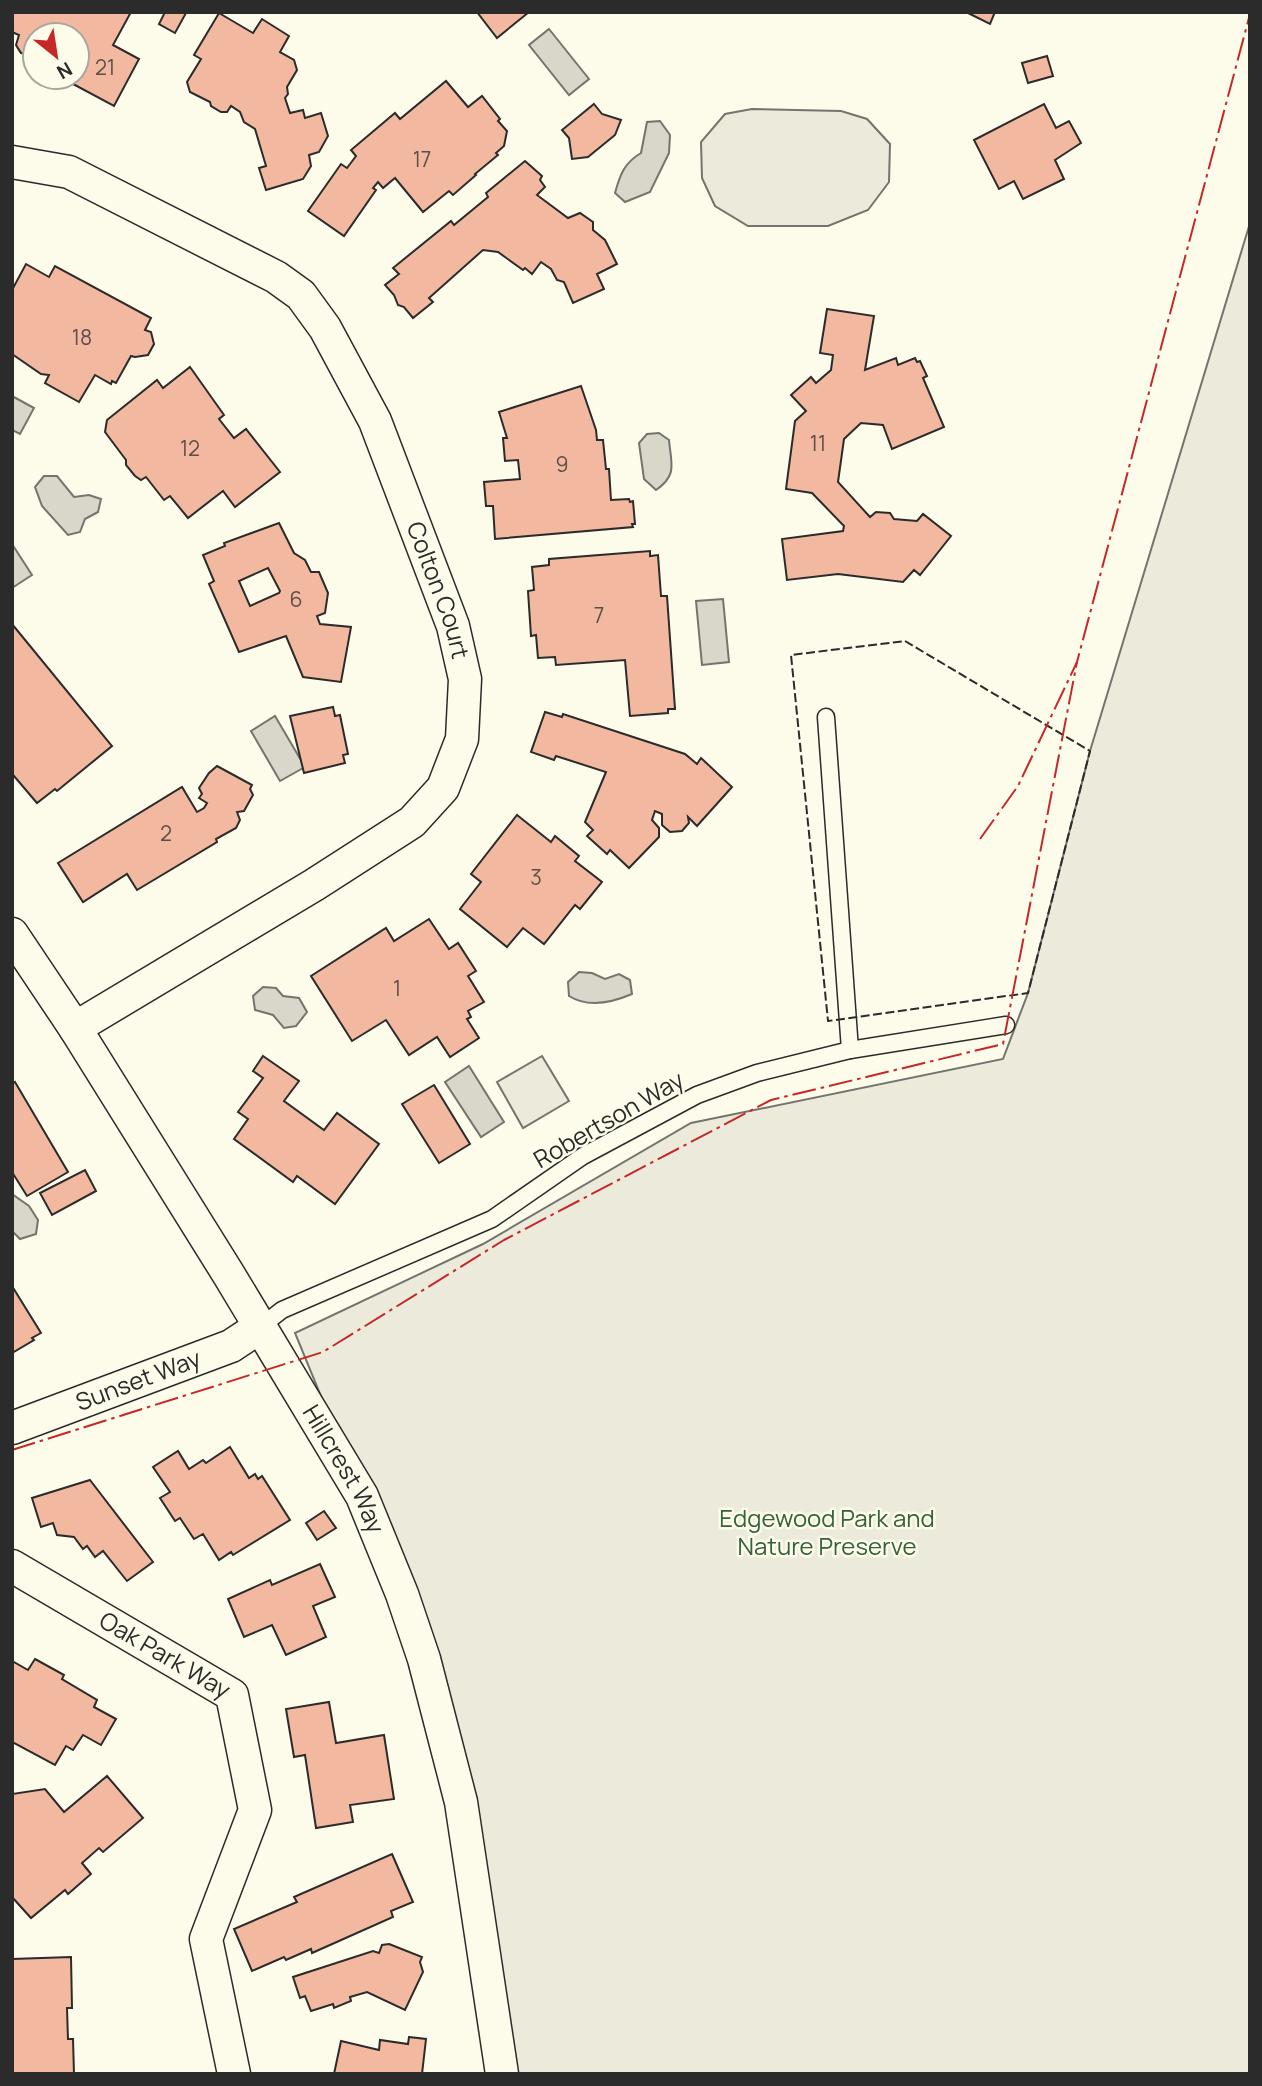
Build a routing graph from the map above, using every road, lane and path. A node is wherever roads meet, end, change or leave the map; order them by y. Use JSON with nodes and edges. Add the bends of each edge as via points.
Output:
{"nodes":[{"id":1,"x":12,"y":163,"type":"edge"},
{"id":2,"x":827,"y":717,"type":"dead end"},
{"id":3,"x":12,"y":934,"type":"edge"},
{"id":4,"x":1006,"y":1025,"type":"dead end"},
{"id":5,"x":75,"y":1028,"type":"junction"},
{"id":6,"x":850,"y":1050,"type":"junction"},
{"id":7,"x":260,"y":1327,"type":"junction"},
{"id":8,"x":12,"y":1428,"type":"edge"},
{"id":9,"x":12,"y":1566,"type":"edge"},
{"id":10,"x":234,"y":2074,"type":"edge"},
{"id":11,"x":502,"y":2074,"type":"edge"}],
"edges":[{"from":1,"to":5,"type":"street","name":"Colton Court","via":[[69,172],[276,277],[300,295],[325,328],[375,421],[453,626],[465,680],[462,738],[443,789],[412,822]]},
{"from":2,"to":6,"type":"lane"},
{"from":3,"to":5,"type":"street","name":"Hillcrest Way"},
{"from":4,"to":6,"type":"lane","name":"Robertson Way"},
{"from":5,"to":7,"type":"street","name":"Hillcrest Way"},
{"from":6,"to":7,"type":"lane","name":"Robertson Way","via":[[757,1073],[696,1095],[583,1156],[492,1219],[282,1311]]},
{"from":7,"to":8,"type":"street","name":"Sunset Way","via":[[230,1346]]},
{"from":7,"to":11,"type":"street","name":"Hillcrest Way","via":[[362,1496],[424,1659],[461,1802]]},
{"from":9,"to":10,"type":"street","name":"Oak Park Way","via":[[232,1695],[256,1810],[206,1939]]}]}
